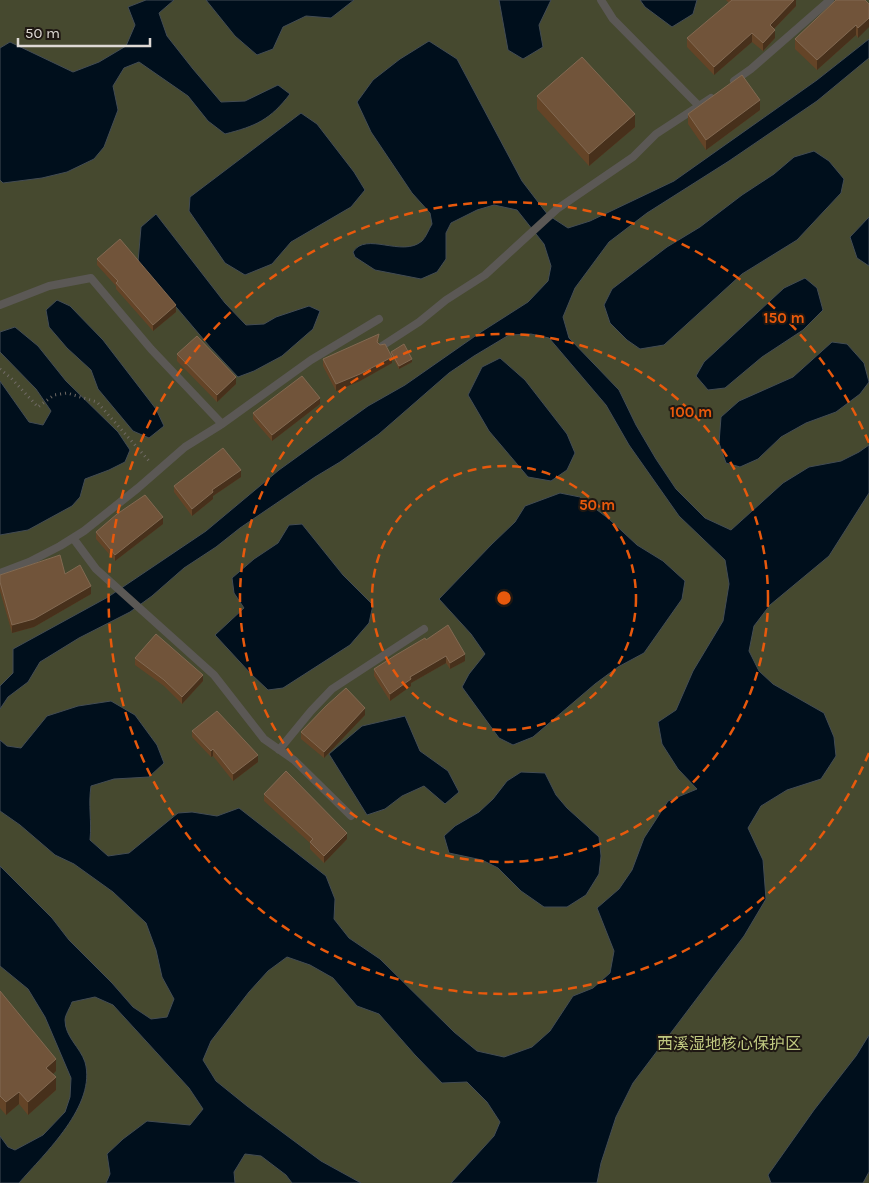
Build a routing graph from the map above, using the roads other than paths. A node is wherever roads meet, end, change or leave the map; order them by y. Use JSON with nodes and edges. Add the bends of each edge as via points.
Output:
{"nodes":[{"id":1,"x":601,"y":0,"type":"edge"},
{"id":2,"x":830,"y":0,"type":"edge"},
{"id":3,"x":729,"y":85,"type":"edge"},
{"id":4,"x":721,"y":90,"type":"edge"},
{"id":5,"x":699,"y":106,"type":"junction"},
{"id":6,"x":0,"y":305,"type":"edge"},
{"id":7,"x":380,"y":319,"type":"dead end"},
{"id":8,"x":382,"y":346,"type":"edge"},
{"id":9,"x":222,"y":424,"type":"junction"},
{"id":10,"x":73,"y":538,"type":"junction"},
{"id":11,"x":0,"y":573,"type":"edge"},
{"id":12,"x":424,"y":629,"type":"dead end"},
{"id":13,"x":279,"y":750,"type":"junction"},
{"id":14,"x":352,"y":816,"type":"dead end"}],
"edges":[{"from":1,"to":5,"type":"lane","via":[[613,19]]},
{"from":2,"to":3,"type":"lane","via":[[751,70]]},
{"from":4,"to":5,"type":"lane"},
{"from":5,"to":8,"type":"lane","via":[[656,134],[633,157],[557,209],[486,275]]},
{"from":6,"to":9,"type":"lane","via":[[49,286],[91,278],[151,349]]},
{"from":7,"to":9,"type":"lane","via":[[311,360]]},
{"from":9,"to":10,"type":"lane","via":[[184,448]]},
{"from":10,"to":11,"type":"lane","via":[[29,562]]},
{"from":10,"to":13,"type":"lane","via":[[96,569],[214,674],[264,739]]},
{"from":12,"to":13,"type":"lane","via":[[332,690]]},
{"from":13,"to":14,"type":"lane","via":[[294,760]]}]}
